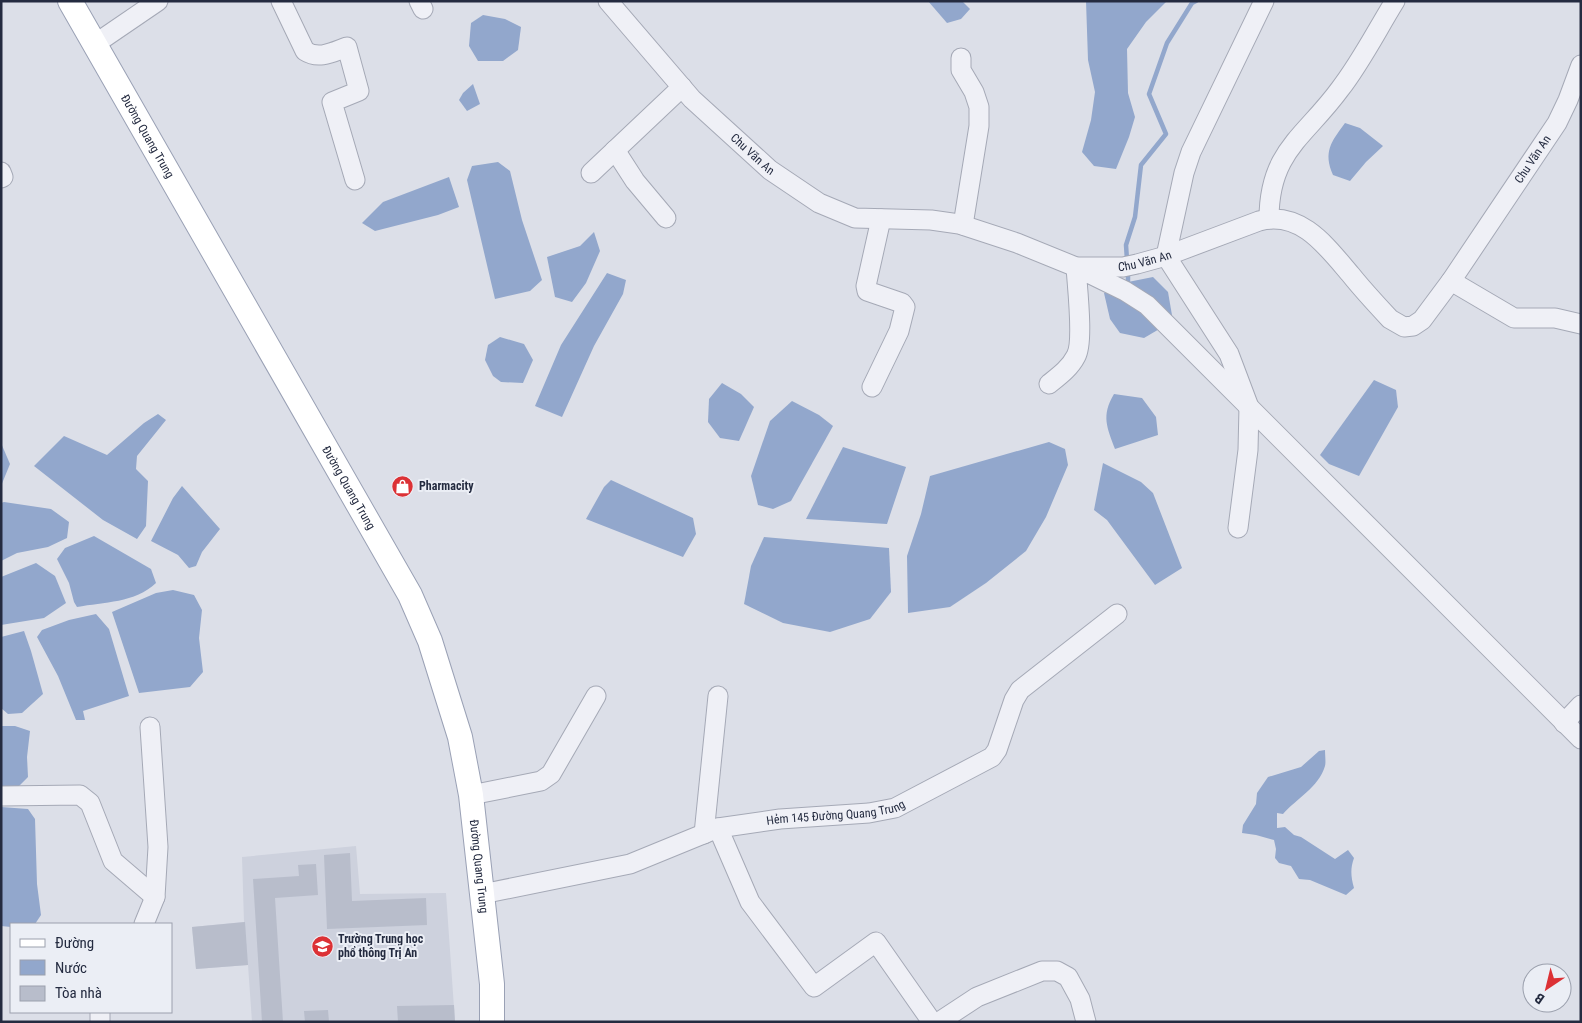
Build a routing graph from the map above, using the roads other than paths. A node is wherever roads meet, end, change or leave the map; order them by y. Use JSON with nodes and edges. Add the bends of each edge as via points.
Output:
{"nodes":[{"id":1,"x":70,"y":1,"type":"edge"},
{"id":2,"x":158,"y":1,"type":"edge"},
{"id":3,"x":281,"y":1,"type":"edge"},
{"id":4,"x":608,"y":1,"type":"edge"},
{"id":5,"x":1264,"y":1,"type":"edge"},
{"id":6,"x":1394,"y":1,"type":"edge"},
{"id":7,"x":95,"y":44,"type":"junction"},
{"id":8,"x":961,"y":58,"type":"dead end"},
{"id":9,"x":1581,"y":65,"type":"edge"},
{"id":10,"x":682,"y":87,"type":"junction"},
{"id":11,"x":616,"y":150,"type":"junction"},
{"id":12,"x":1,"y":172,"type":"edge"},
{"id":13,"x":591,"y":173,"type":"dead end"},
{"id":14,"x":1,"y":178,"type":"edge"},
{"id":15,"x":355,"y":180,"type":"dead end"},
{"id":16,"x":666,"y":218,"type":"dead end"},
{"id":17,"x":882,"y":219,"type":"junction"},
{"id":18,"x":1269,"y":219,"type":"junction"},
{"id":19,"x":963,"y":225,"type":"junction"},
{"id":20,"x":1166,"y":256,"type":"junction"},
{"id":21,"x":1076,"y":267,"type":"junction"},
{"id":22,"x":1451,"y":281,"type":"junction"},
{"id":23,"x":1581,"y":324,"type":"edge"},
{"id":24,"x":1049,"y":384,"type":"dead end"},
{"id":25,"x":872,"y":387,"type":"dead end"},
{"id":26,"x":1249,"y":407,"type":"junction"},
{"id":27,"x":1238,"y":528,"type":"dead end"},
{"id":28,"x":1117,"y":614,"type":"dead end"},
{"id":29,"x":596,"y":696,"type":"dead end"},
{"id":30,"x":718,"y":696,"type":"dead end"},
{"id":31,"x":1581,"y":705,"type":"edge"},
{"id":32,"x":1564,"y":723,"type":"junction"},
{"id":33,"x":150,"y":727,"type":"dead end"},
{"id":34,"x":1581,"y":739,"type":"edge"},
{"id":35,"x":471,"y":795,"type":"junction"},
{"id":36,"x":1,"y":796,"type":"edge"},
{"id":37,"x":711,"y":831,"type":"junction"},
{"id":38,"x":482,"y":894,"type":"junction"},
{"id":39,"x":155,"y":897,"type":"junction"},
{"id":40,"x":144,"y":923,"type":"edge"},
{"id":41,"x":492,"y":1022,"type":"edge"},
{"id":42,"x":932,"y":1022,"type":"edge"},
{"id":43,"x":939,"y":1022,"type":"edge"},
{"id":44,"x":1086,"y":1022,"type":"edge"}],
"edges":[{"from":1,"to":7,"type":"main road","name":"Đường Quang Trung"},
{"from":2,"to":7,"type":"street"},
{"from":3,"to":15,"type":"street","via":[[305,51],[318,56],[347,47],[359,91],[332,102]]},
{"from":4,"to":10,"type":"street","name":"Chu Văn An"},
{"from":5,"to":20,"type":"street","via":[[1191,152]]},
{"from":6,"to":18,"type":"street","via":[[1339,91],[1282,158],[1269,200]]},
{"from":7,"to":35,"type":"main road","name":"Đường Quang Trung","via":[[410,595],[430,640],[457,728]]},
{"from":8,"to":19,"type":"street","via":[[961,70],[979,107],[980,126]]},
{"from":9,"to":22,"type":"street","name":"Chu Văn An","via":[[1557,123]]},
{"from":10,"to":11,"type":"street"},
{"from":10,"to":17,"type":"street","name":"Chu Văn An","via":[[770,170],[819,203],[855,218]]},
{"from":11,"to":13,"type":"street"},
{"from":11,"to":16,"type":"street","via":[[635,181]]},
{"from":12,"to":14,"type":"street"},
{"from":17,"to":19,"type":"street","name":"Chu Văn An","via":[[931,220]]},
{"from":17,"to":25,"type":"street","via":[[867,291],[902,303],[905,307],[898,331]]},
{"from":18,"to":20,"type":"street","name":"Chu Văn An"},
{"from":18,"to":22,"type":"street","name":"Chu Văn An","via":[[1287,220],[1305,228],[1321,241],[1390,319],[1404,327],[1422,320]]},
{"from":19,"to":21,"type":"street","name":"Chu Văn An"},
{"from":20,"to":21,"type":"street","name":"Chu Văn An","via":[[1130,266]]},
{"from":20,"to":26,"type":"street","via":[[1228,354]]},
{"from":21,"to":24,"type":"street","via":[[1077,354],[1069,367]]},
{"from":21,"to":26,"type":"street","via":[[1125,291],[1147,306]]},
{"from":22,"to":23,"type":"street","via":[[1514,318],[1555,318]]},
{"from":26,"to":27,"type":"street","via":[[1248,450]]},
{"from":26,"to":32,"type":"street"},
{"from":28,"to":37,"type":"street","name":"Hẻm 145 Đường Quang Trung","via":[[1020,690],[997,750],[987,761],[894,808],[869,813],[780,819]]},
{"from":29,"to":35,"type":"street","via":[[551,774],[541,782]]},
{"from":30,"to":37,"type":"street"},
{"from":31,"to":32,"type":"street"},
{"from":32,"to":34,"type":"street"},
{"from":33,"to":39,"type":"street","via":[[158,847]]},
{"from":35,"to":38,"type":"main road","name":"Đường Quang Trung"},
{"from":36,"to":39,"type":"street","via":[[80,795],[86,798],[113,861]]},
{"from":37,"to":38,"type":"street","name":"Hẻm 145 Đường Quang Trung","via":[[630,864]]},
{"from":37,"to":42,"type":"street","via":[[750,902],[814,986],[876,942]]},
{"from":38,"to":41,"type":"main road","name":"Đường Quang Trung","via":[[492,984]]},
{"from":39,"to":40,"type":"street"},
{"from":43,"to":44,"type":"street","via":[[977,997],[1042,971],[1057,971],[1068,977],[1080,999]]}]}
